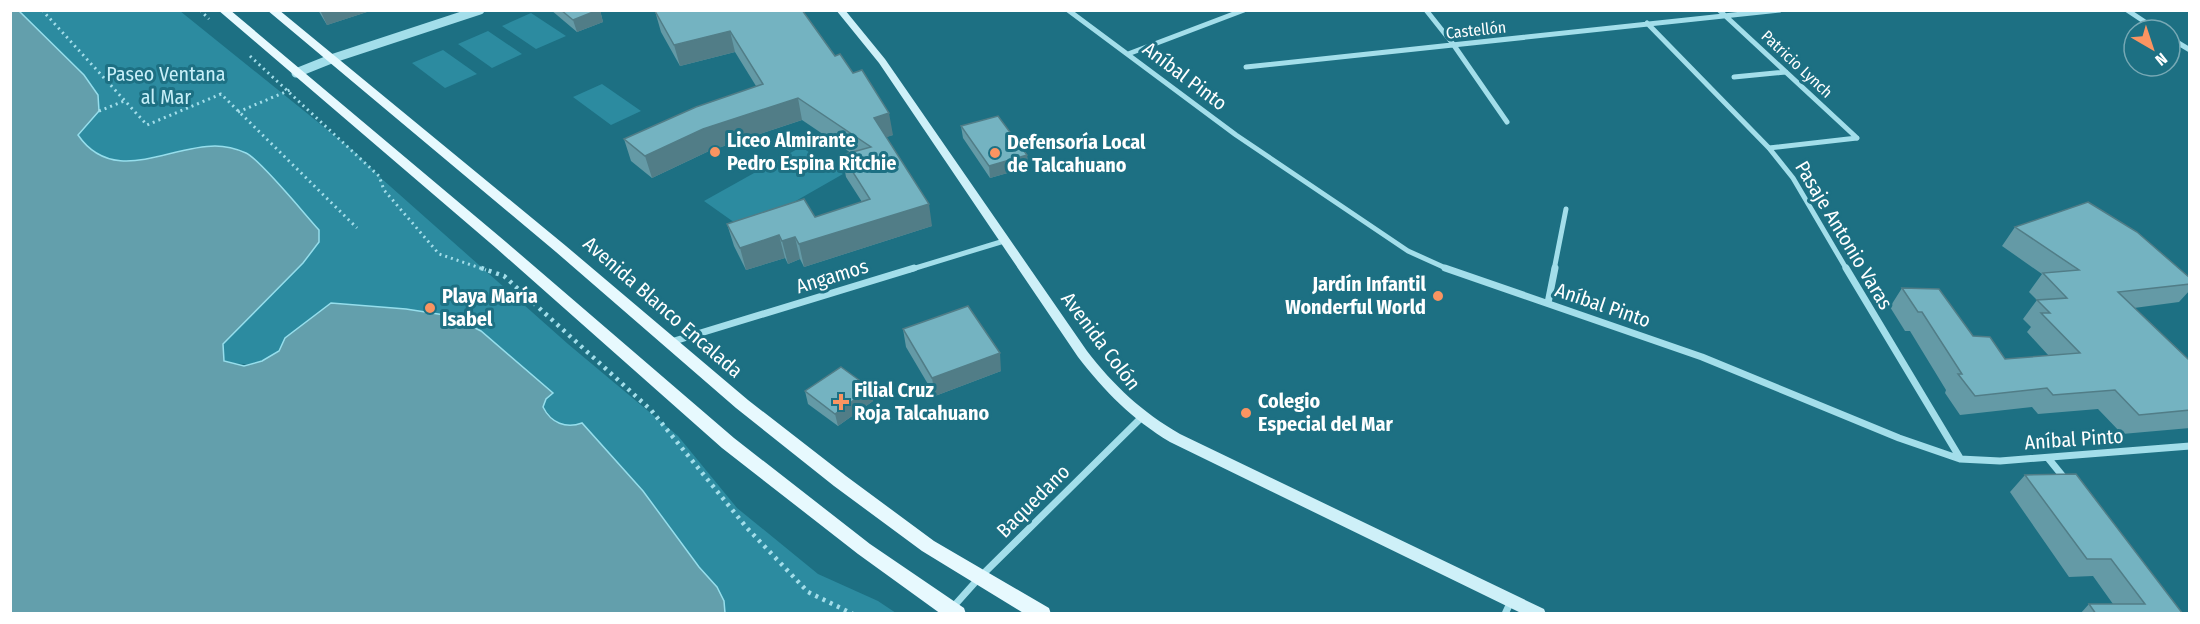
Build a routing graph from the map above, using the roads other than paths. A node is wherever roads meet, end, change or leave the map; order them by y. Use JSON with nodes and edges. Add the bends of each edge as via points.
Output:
{"nodes":[{"id":1,"x":223,"y":10,"type":"edge"},
{"id":2,"x":272,"y":10,"type":"edge"},
{"id":3,"x":480,"y":10,"type":"edge"},
{"id":4,"x":840,"y":10,"type":"edge"},
{"id":5,"x":1068,"y":10,"type":"edge"},
{"id":6,"x":1244,"y":10,"type":"edge"},
{"id":7,"x":1426,"y":10,"type":"edge"},
{"id":8,"x":1719,"y":10,"type":"edge"},
{"id":9,"x":1780,"y":10,"type":"edge"},
{"id":10,"x":1725,"y":16,"type":"junction"},
{"id":11,"x":1647,"y":23,"type":"junction"},
{"id":12,"x":1453,"y":44,"type":"junction"},
{"id":13,"x":1128,"y":54,"type":"junction"},
{"id":14,"x":331,"y":59,"type":"junction"},
{"id":15,"x":1246,"y":67,"type":"dead end"},
{"id":16,"x":1786,"y":72,"type":"junction"},
{"id":17,"x":1734,"y":77,"type":"dead end"},
{"id":18,"x":302,"y":78,"type":"junction"},
{"id":19,"x":1507,"y":122,"type":"dead end"},
{"id":20,"x":1769,"y":148,"type":"junction"},
{"id":21,"x":1566,"y":209,"type":"dead end"},
{"id":22,"x":1004,"y":241,"type":"junction"},
{"id":23,"x":1548,"y":303,"type":"junction"},
{"id":24,"x":670,"y":342,"type":"junction"},
{"id":25,"x":1141,"y":418,"type":"junction"},
{"id":26,"x":2190,"y":446,"type":"edge"},
{"id":27,"x":2048,"y":458,"type":"junction"},
{"id":28,"x":1960,"y":459,"type":"junction"},
{"id":29,"x":2073,"y":489,"type":"edge"},
{"id":30,"x":979,"y":578,"type":"junction"},
{"id":31,"x":1508,"y":607,"type":"edge"},
{"id":32,"x":953,"y":612,"type":"edge"},
{"id":33,"x":1042,"y":614,"type":"edge"},
{"id":34,"x":1539,"y":614,"type":"edge"}],
"edges":[{"from":1,"to":18,"type":"main road"},
{"from":2,"to":14,"type":"main road","name":"Avenida Blanco Encalada"},
{"from":3,"to":14,"type":"street"},
{"from":4,"to":22,"type":"main road","name":"Avenida Colón","via":[[882,61]]},
{"from":5,"to":13,"type":"street","name":"Aníbal Pinto"},
{"from":6,"to":13,"type":"street"},
{"from":7,"to":12,"type":"street"},
{"from":8,"to":10,"type":"street","name":"Patricio Lynch"},
{"from":9,"to":10,"type":"street","name":"Castellón"},
{"from":10,"to":11,"type":"street","name":"Castellón"},
{"from":10,"to":16,"type":"street","name":"Patricio Lynch"},
{"from":11,"to":12,"type":"street","name":"Castellón"},
{"from":11,"to":20,"type":"street","name":"Pasaje Antonio Varas"},
{"from":12,"to":15,"type":"street","name":"Castellón"},
{"from":12,"to":19,"type":"street"},
{"from":13,"to":23,"type":"street","name":"Aníbal Pinto","via":[[1236,135],[1408,251],[1433,264]]},
{"from":14,"to":18,"type":"street"},
{"from":14,"to":24,"type":"main road","name":"Avenida Blanco Encalada"},
{"from":16,"to":17,"type":"street"},
{"from":16,"to":20,"type":"street","name":"Patricio Lynch","via":[[1857,138]]},
{"from":18,"to":32,"type":"main road","via":[[728,442],[864,549]]},
{"from":20,"to":28,"type":"street","name":"Pasaje Antonio Varas","via":[[1809,202]]},
{"from":21,"to":23,"type":"street"},
{"from":22,"to":24,"type":"street","name":"Angamos"},
{"from":22,"to":25,"type":"main road","name":"Avenida Colón","via":[[1099,377]]},
{"from":23,"to":28,"type":"street","name":"Aníbal Pinto","via":[[1702,357]]},
{"from":24,"to":30,"type":"main road","name":"Avenida Blanco Encalada","via":[[849,489]]},
{"from":25,"to":30,"type":"street","name":"Baquedano"},
{"from":25,"to":31,"type":"main road","name":"Avenida Colón"},
{"from":26,"to":27,"type":"street","name":"Aníbal Pinto"},
{"from":27,"to":28,"type":"street","name":"Aníbal Pinto"},
{"from":27,"to":29,"type":"street"},
{"from":30,"to":32,"type":"street","name":"Baquedano"},
{"from":30,"to":33,"type":"main road","name":"Avenida Blanco Encalada"},
{"from":31,"to":34,"type":"main road","name":"Avenida Colón"}]}
